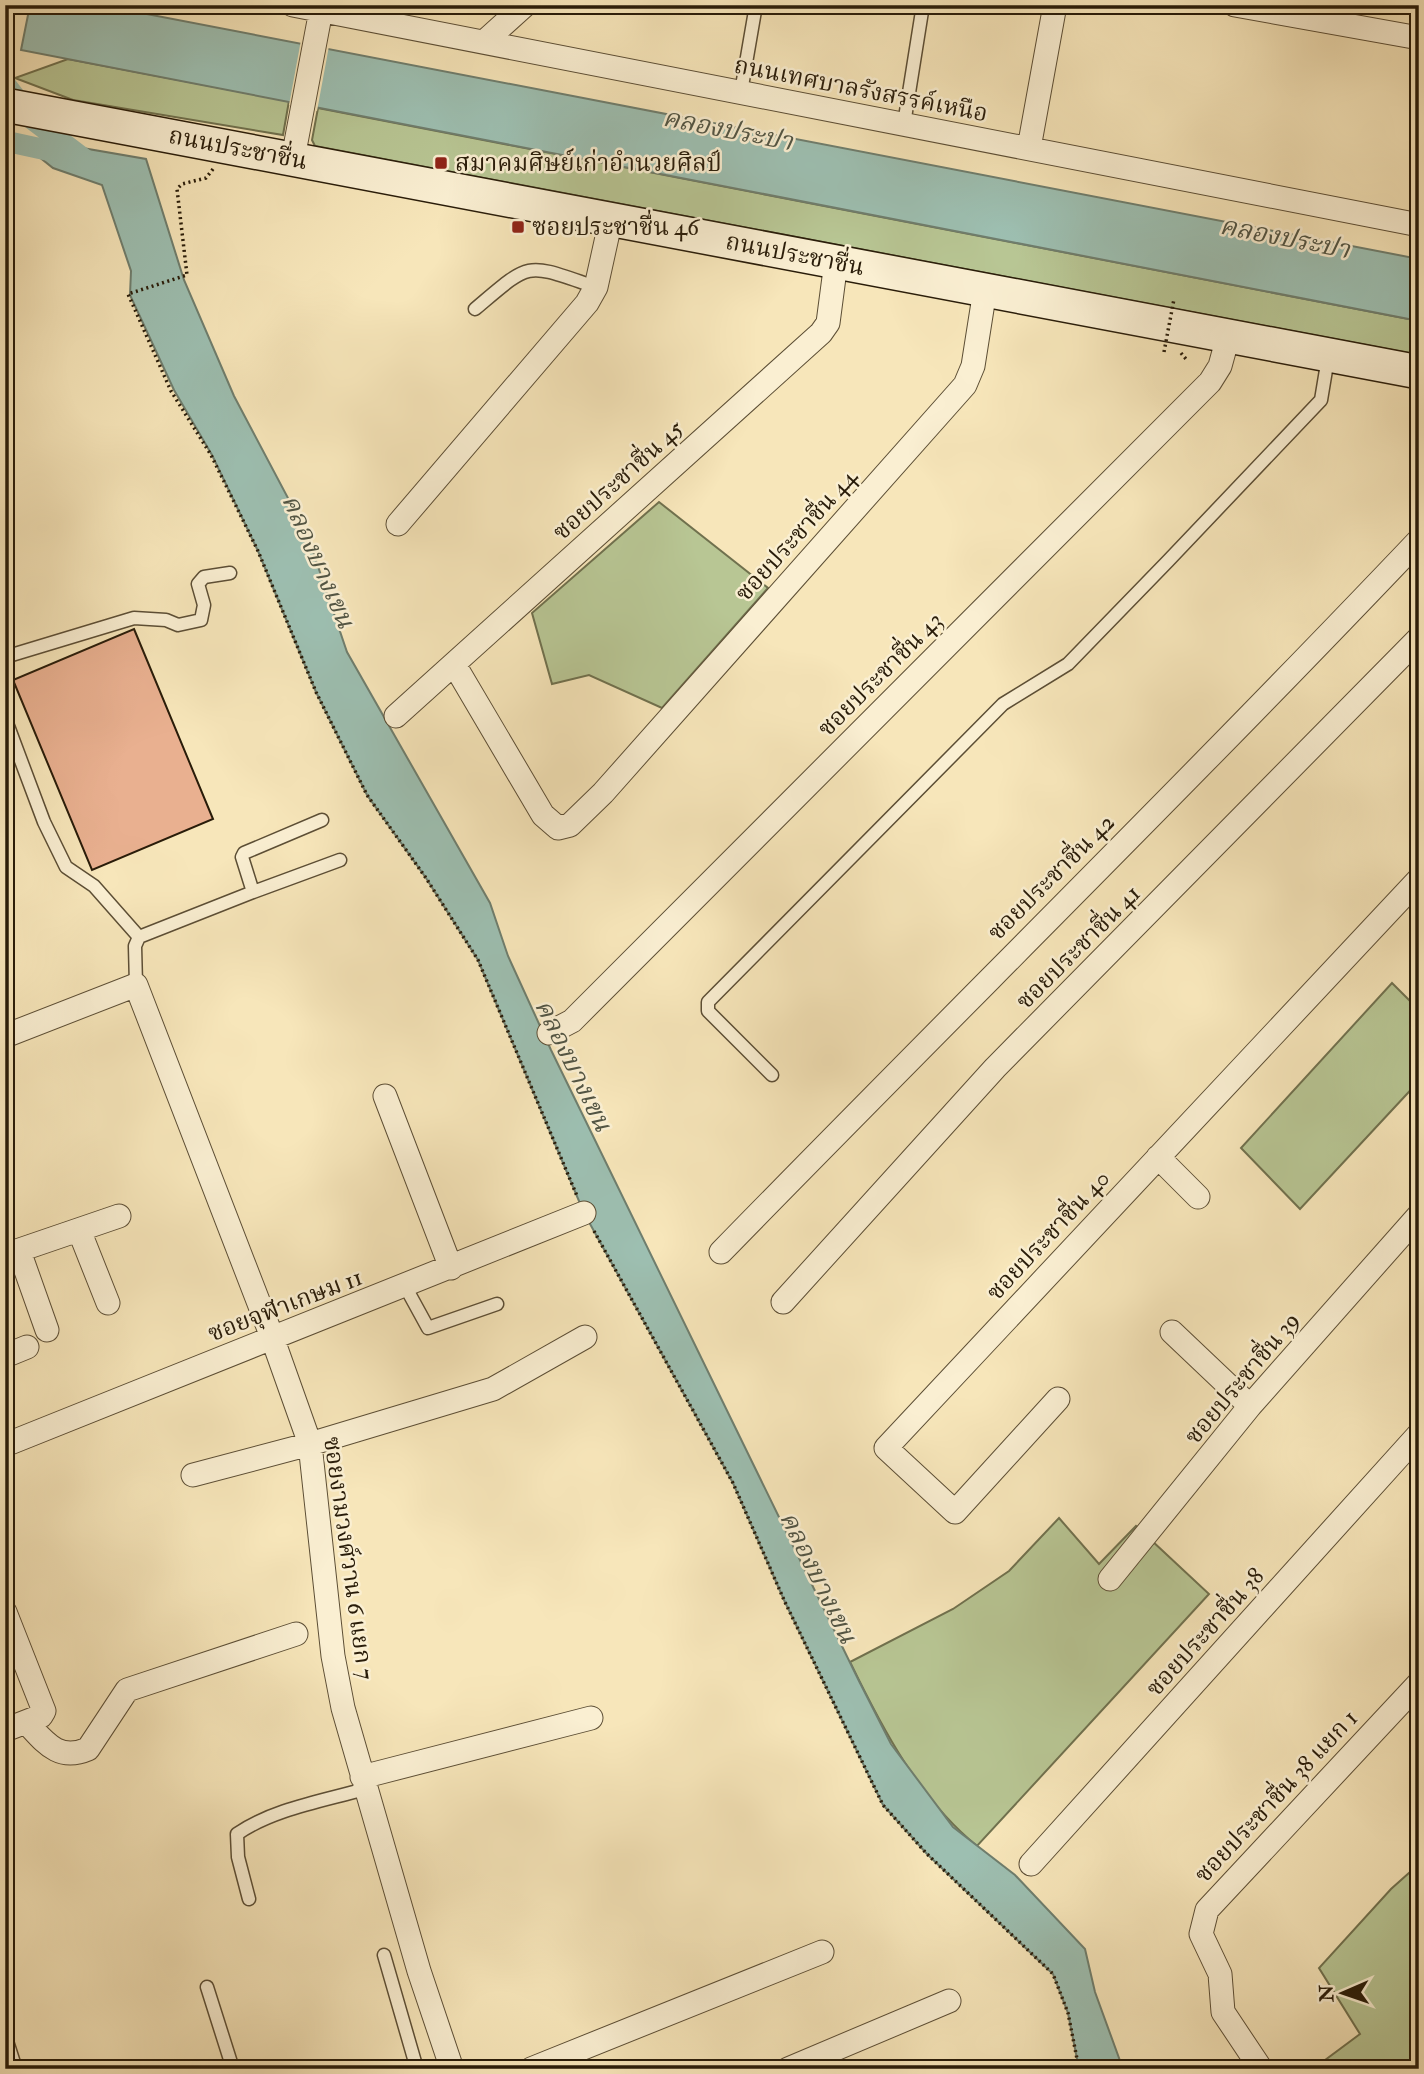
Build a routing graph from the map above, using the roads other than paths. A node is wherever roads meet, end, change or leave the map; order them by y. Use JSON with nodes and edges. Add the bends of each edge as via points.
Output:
{"nodes":[{"id":1,"x":293,"y":5,"type":"edge"},
{"id":2,"x":525,"y":5,"type":"edge"},
{"id":3,"x":756,"y":5,"type":"edge"},
{"id":4,"x":923,"y":5,"type":"edge"},
{"id":5,"x":1055,"y":5,"type":"edge"},
{"id":6,"x":1235,"y":5,"type":"edge"},
{"id":7,"x":1276,"y":9,"type":"edge"},
{"id":8,"x":320,"y":13,"type":"edge"},
{"id":9,"x":1419,"y":38,"type":"edge"},
{"id":10,"x":484,"y":42,"type":"junction"},
{"id":11,"x":741,"y":92,"type":"junction"},
{"id":12,"x":5,"y":105,"type":"edge"},
{"id":13,"x":904,"y":124,"type":"junction"},
{"id":14,"x":296,"y":142,"type":"junction"},
{"id":15,"x":1029,"y":148,"type":"junction"},
{"id":16,"x":611,"y":219,"type":"junction"},
{"id":17,"x":1419,"y":225,"type":"edge"},
{"id":18,"x":836,"y":262,"type":"junction"},
{"id":19,"x":596,"y":288,"type":"junction"},
{"id":20,"x":985,"y":290,"type":"junction"},
{"id":21,"x":475,"y":309,"type":"dead end"},
{"id":22,"x":1228,"y":337,"type":"junction"},
{"id":23,"x":1329,"y":356,"type":"junction"},
{"id":24,"x":1419,"y":372,"type":"edge"},
{"id":25,"x":398,"y":524,"type":"dead end"},
{"id":26,"x":1419,"y":540,"type":"edge"},
{"id":27,"x":230,"y":573,"type":"dead end"},
{"id":28,"x":1419,"y":638,"type":"edge"},
{"id":29,"x":5,"y":657,"type":"edge"},
{"id":30,"x":454,"y":664,"type":"junction"},
{"id":31,"x":396,"y":716,"type":"dead end"},
{"id":32,"x":5,"y":718,"type":"edge"},
{"id":33,"x":322,"y":820,"type":"dead end"},
{"id":34,"x":340,"y":860,"type":"dead end"},
{"id":35,"x":1419,"y":879,"type":"edge"},
{"id":36,"x":253,"y":892,"type":"junction"},
{"id":37,"x":139,"y":937,"type":"junction"},
{"id":38,"x":136,"y":985,"type":"junction"},
{"id":39,"x":549,"y":1033,"type":"dead end"},
{"id":40,"x":5,"y":1036,"type":"edge"},
{"id":41,"x":772,"y":1075,"type":"dead end"},
{"id":42,"x":385,"y":1096,"type":"dead end"},
{"id":43,"x":1158,"y":1157,"type":"junction"},
{"id":44,"x":1198,"y":1197,"type":"dead end"},
{"id":45,"x":584,"y":1213,"type":"dead end"},
{"id":46,"x":1419,"y":1215,"type":"edge"},
{"id":47,"x":120,"y":1216,"type":"dead end"},
{"id":48,"x":79,"y":1230,"type":"junction"},
{"id":49,"x":721,"y":1252,"type":"dead end"},
{"id":50,"x":12,"y":1253,"type":"edge"},
{"id":51,"x":451,"y":1268,"type":"junction"},
{"id":52,"x":405,"y":1286,"type":"junction"},
{"id":53,"x":783,"y":1302,"type":"dead end"},
{"id":54,"x":108,"y":1303,"type":"dead end"},
{"id":55,"x":497,"y":1304,"type":"dead end"},
{"id":56,"x":47,"y":1330,"type":"dead end"},
{"id":57,"x":1172,"y":1332,"type":"dead end"},
{"id":58,"x":272,"y":1337,"type":"junction"},
{"id":59,"x":585,"y":1337,"type":"dead end"},
{"id":60,"x":27,"y":1347,"type":"dead end"},
{"id":61,"x":5,"y":1356,"type":"edge"},
{"id":62,"x":1058,"y":1399,"type":"dead end"},
{"id":63,"x":1250,"y":1406,"type":"junction"},
{"id":64,"x":1419,"y":1434,"type":"edge"},
{"id":65,"x":310,"y":1444,"type":"junction"},
{"id":66,"x":5,"y":1445,"type":"edge"},
{"id":67,"x":193,"y":1475,"type":"dead end"},
{"id":68,"x":1110,"y":1579,"type":"dead end"},
{"id":69,"x":5,"y":1612,"type":"edge"},
{"id":70,"x":296,"y":1634,"type":"dead end"},
{"id":71,"x":1419,"y":1683,"type":"edge"},
{"id":72,"x":591,"y":1718,"type":"dead end"},
{"id":73,"x":16,"y":1726,"type":"edge"},
{"id":74,"x":364,"y":1783,"type":"junction"},
{"id":75,"x":1031,"y":1864,"type":"dead end"},
{"id":76,"x":249,"y":1899,"type":"dead end"},
{"id":77,"x":822,"y":1952,"type":"dead end"},
{"id":78,"x":384,"y":1955,"type":"dead end"},
{"id":79,"x":207,"y":1987,"type":"dead end"},
{"id":80,"x":949,"y":2001,"type":"dead end"},
{"id":81,"x":5,"y":2035,"type":"edge"},
{"id":82,"x":16,"y":2069,"type":"edge"},
{"id":83,"x":233,"y":2069,"type":"edge"},
{"id":84,"x":417,"y":2069,"type":"edge"},
{"id":85,"x":452,"y":2069,"type":"edge"},
{"id":86,"x":531,"y":2069,"type":"edge"},
{"id":87,"x":788,"y":2069,"type":"edge"},
{"id":88,"x":1261,"y":2069,"type":"edge"}],
"edges":[{"from":1,"to":8,"type":"street","name":"ถนนเทศบาลรังสรรค์เหนือ"},
{"from":2,"to":10,"type":"street"},
{"from":3,"to":11,"type":"lane"},
{"from":4,"to":13,"type":"lane"},
{"from":5,"to":15,"type":"street"},
{"from":6,"to":7,"type":"street"},
{"from":7,"to":9,"type":"street"},
{"from":8,"to":10,"type":"street","name":"ถนนเทศบาลรังสรรค์เหนือ"},
{"from":8,"to":14,"type":"street"},
{"from":10,"to":11,"type":"street","name":"ถนนเทศบาลรังสรรค์เหนือ"},
{"from":11,"to":13,"type":"street","name":"ถนนเทศบาลรังสรรค์เหนือ"},
{"from":12,"to":14,"type":"main road","name":"ถนนประชาชื่น","via":[[159,133]]},
{"from":13,"to":15,"type":"street","name":"ถนนเทศบาลรังสรรค์เหนือ"},
{"from":14,"to":16,"type":"main road","name":"ถนนประชาชื่น"},
{"from":15,"to":17,"type":"street","name":"ถนนเทศบาลรังสรรค์เหนือ"},
{"from":16,"to":18,"type":"main road","name":"ถนนประชาชื่น"},
{"from":16,"to":19,"type":"street"},
{"from":18,"to":20,"type":"main road","name":"ถนนประชาชื่น"},
{"from":18,"to":30,"type":"street","name":"ซอยประชาชื่น 45","via":[[828,323],[821,333]]},
{"from":19,"to":21,"type":"lane","via":[[542,270],[525,270]]},
{"from":19,"to":25,"type":"street"},
{"from":20,"to":22,"type":"main road","name":"ถนนประชาชื่น"},
{"from":20,"to":30,"type":"street","name":"ซอยประชาชื่น 44","via":[[971,376],[570,825],[558,828],[543,815]]},
{"from":22,"to":23,"type":"main road","name":"ถนนประชาชื่น"},
{"from":22,"to":39,"type":"street","name":"ซอยประชาชื่น 43","via":[[1210,382],[572,1021]]},
{"from":23,"to":24,"type":"main road","name":"ถนนประชาชื่น"},
{"from":23,"to":41,"type":"lane","via":[[1321,400],[1168,561],[1068,664],[1003,704],[708,1002],[708,1011]]},
{"from":26,"to":49,"type":"street","name":"ซอยประชาชื่น 42"},
{"from":27,"to":29,"type":"lane","via":[[204,577],[198,583],[204,605],[201,621],[178,625],[134,618]]},
{"from":28,"to":53,"type":"street","name":"ซอยประชาชื่น 41","via":[[995,1068]]},
{"from":30,"to":31,"type":"street","name":"ซอยประชาชื่น 45"},
{"from":32,"to":37,"type":"lane","via":[[66,867],[94,886]]},
{"from":33,"to":36,"type":"lane","via":[[244,853]]},
{"from":34,"to":36,"type":"lane"},
{"from":35,"to":43,"type":"street","name":"ซอยประชาชื่น 40"},
{"from":36,"to":37,"type":"lane"},
{"from":37,"to":38,"type":"lane"},
{"from":38,"to":40,"type":"street"},
{"from":38,"to":58,"type":"street","name":"ซอยงามวงศ์วาน 6 แยก 7"},
{"from":42,"to":51,"type":"street"},
{"from":43,"to":44,"type":"street"},
{"from":43,"to":62,"type":"street","name":"ซอยประชาชื่น 40","via":[[886,1448],[955,1512]]},
{"from":45,"to":51,"type":"street","name":"ซอยจุฬาเกษม 11"},
{"from":46,"to":63,"type":"street","name":"ซอยประชาชื่น 39"},
{"from":47,"to":48,"type":"street"},
{"from":48,"to":50,"type":"street"},
{"from":48,"to":54,"type":"street"},
{"from":50,"to":56,"type":"street"},
{"from":51,"to":52,"type":"street","name":"ซอยจุฬาเกษม 11"},
{"from":52,"to":55,"type":"lane","via":[[428,1328]]},
{"from":52,"to":58,"type":"street","name":"ซอยจุฬาเกษม 11"},
{"from":57,"to":63,"type":"street"},
{"from":58,"to":65,"type":"street","name":"ซอยงามวงศ์วาน 6 แยก 7"},
{"from":58,"to":66,"type":"street","name":"ซอยจุฬาเกษม 11"},
{"from":59,"to":65,"type":"street","via":[[493,1389]]},
{"from":60,"to":61,"type":"street"},
{"from":63,"to":68,"type":"street","name":"ซอยประชาชื่น 39"},
{"from":64,"to":75,"type":"street","name":"ซอยประชาชื่น 38"},
{"from":65,"to":67,"type":"street"},
{"from":65,"to":74,"type":"street","name":"ซอยงามวงศ์วาน 6 แยก 7","via":[[333,1656]]},
{"from":69,"to":73,"type":"street","via":[[44,1703],[41,1716]]},
{"from":70,"to":73,"type":"street","via":[[127,1690],[88,1749],[79,1753],[50,1747]]},
{"from":71,"to":88,"type":"street","name":"ซอยประชาชื่น 38 แยก 1","via":[[1207,1910],[1201,1934],[1220,1974],[1223,2012]]},
{"from":72,"to":74,"type":"street"},
{"from":74,"to":76,"type":"lane","via":[[252,1824],[237,1834]]},
{"from":74,"to":85,"type":"street","name":"ซอยงามวงศ์วาน 6 แยก 7"},
{"from":77,"to":86,"type":"street"},
{"from":78,"to":84,"type":"lane"},
{"from":79,"to":83,"type":"lane"},
{"from":80,"to":87,"type":"street"},
{"from":81,"to":82,"type":"lane"}]}
